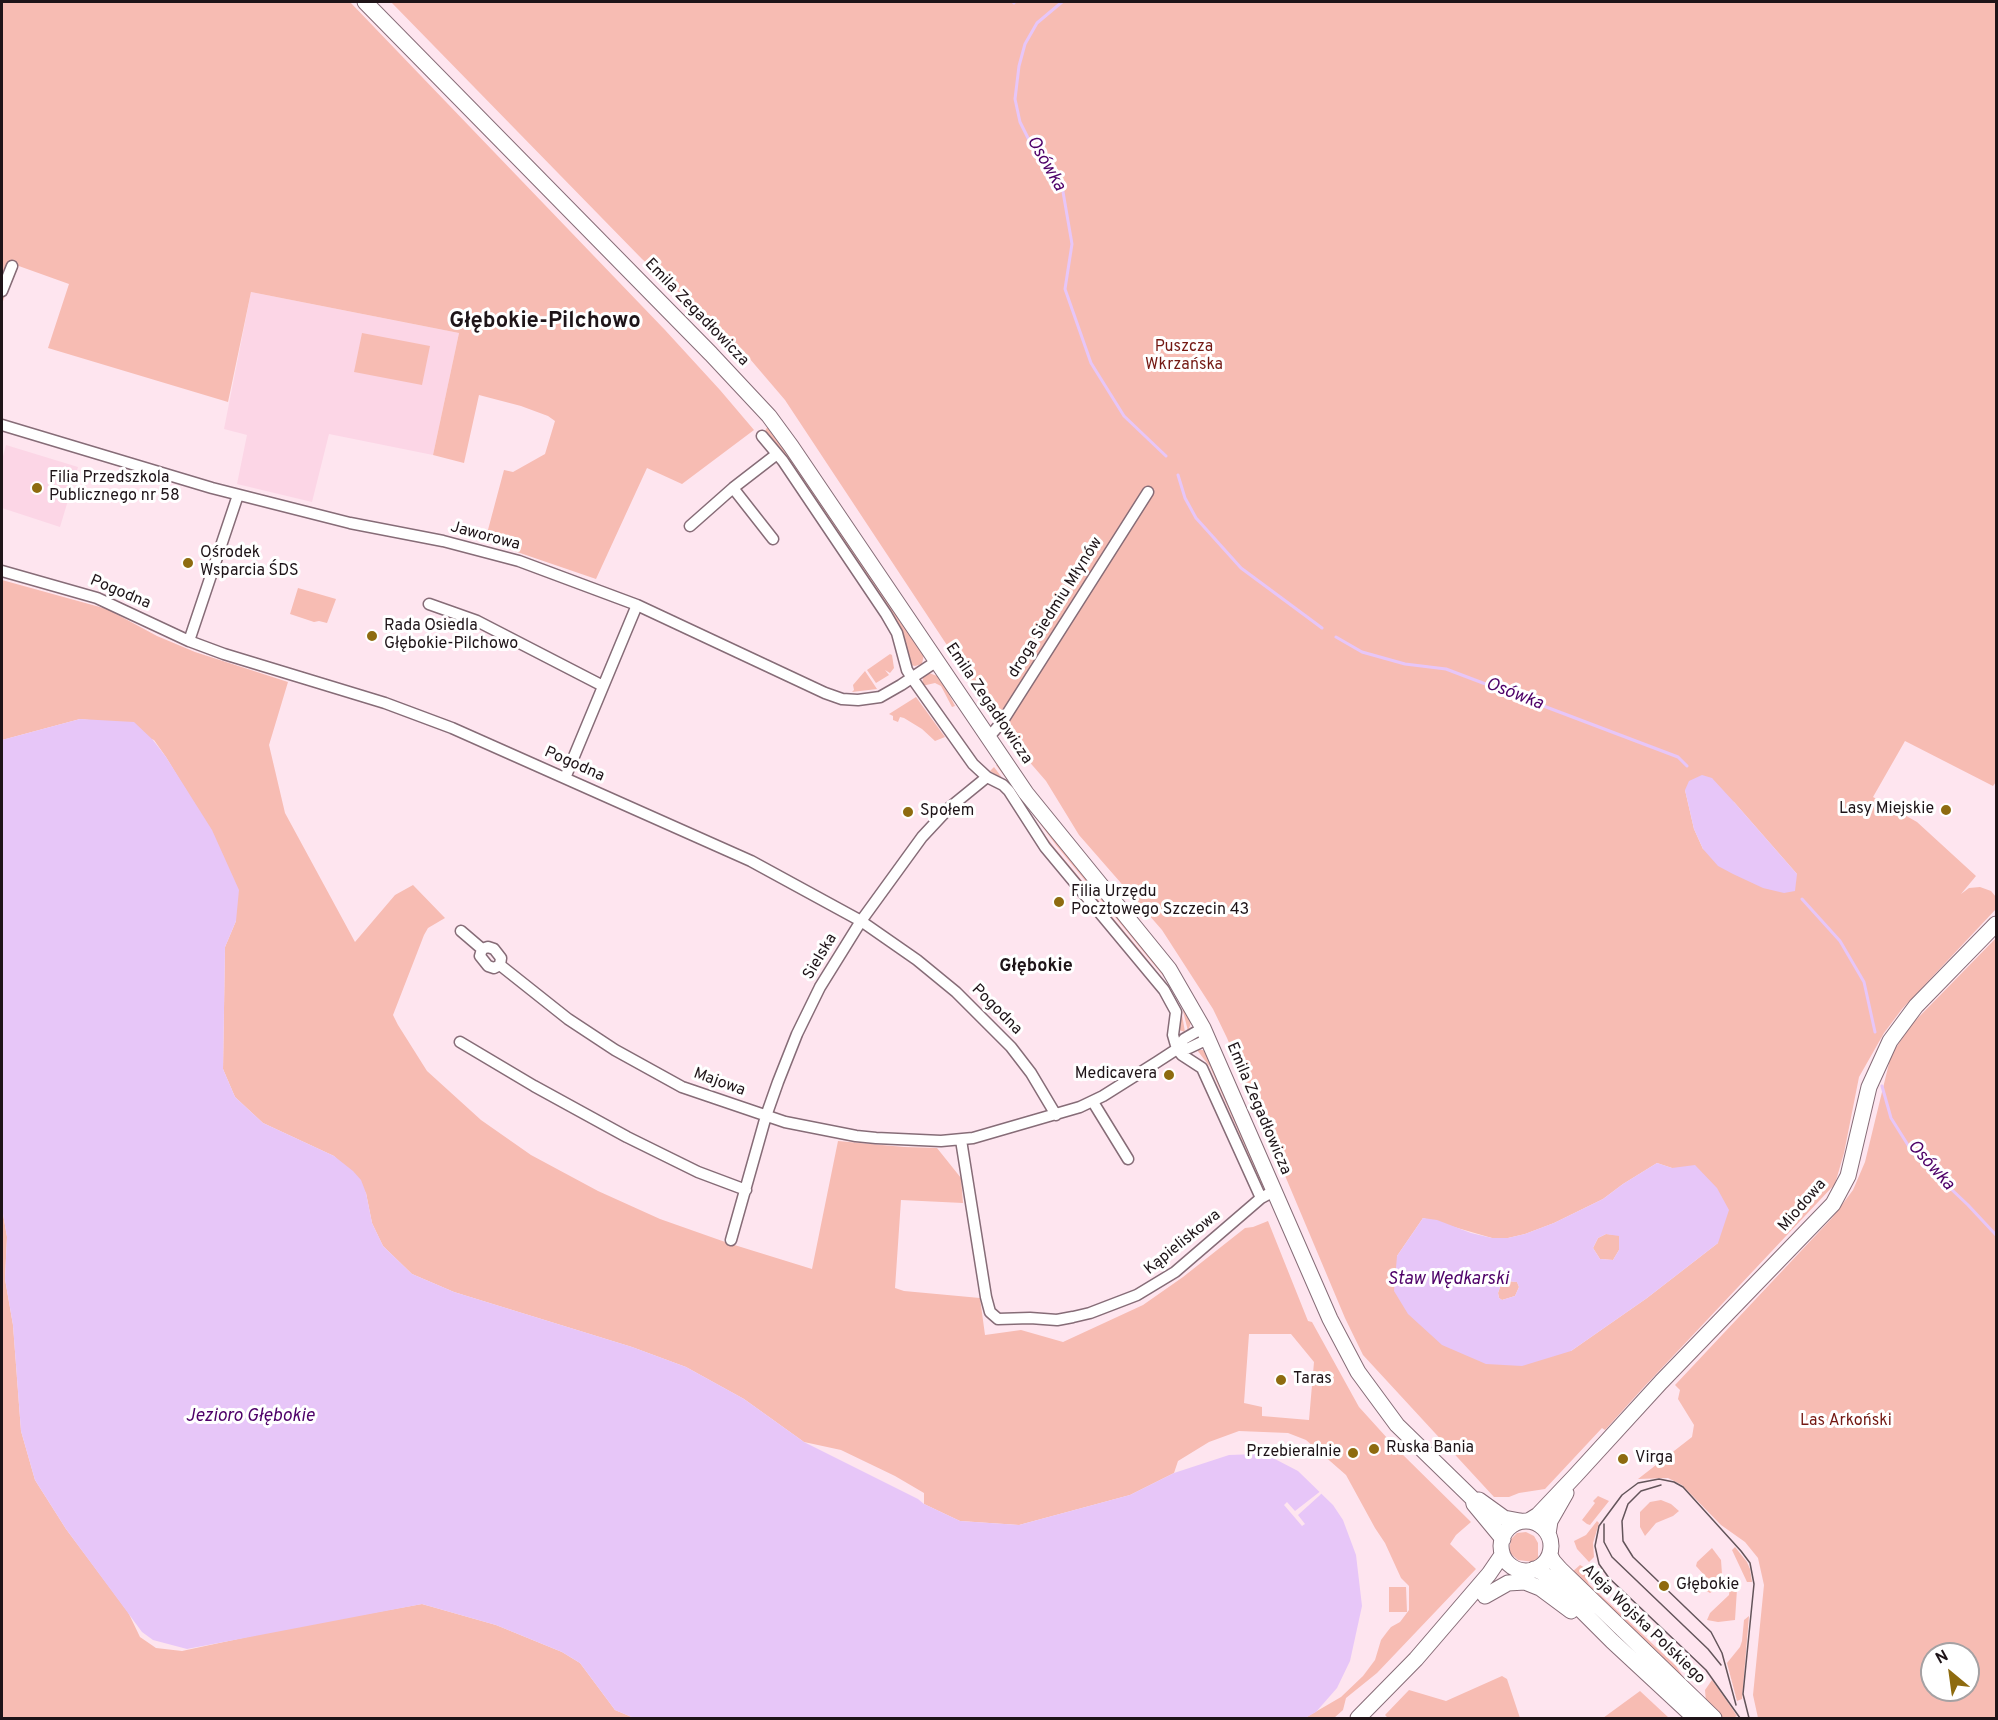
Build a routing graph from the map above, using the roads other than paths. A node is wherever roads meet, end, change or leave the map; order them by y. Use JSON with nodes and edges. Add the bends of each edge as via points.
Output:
{"nodes":[{"id":1,"x":365,"y":2,"type":"edge"},
{"id":2,"x":12,"y":266,"type":"dead end"},
{"id":3,"x":2,"y":291,"type":"edge"},
{"id":4,"x":2,"y":425,"type":"edge"},
{"id":5,"x":762,"y":436,"type":"dead end"},
{"id":6,"x":777,"y":454,"type":"junction"},
{"id":7,"x":733,"y":488,"type":"junction"},
{"id":8,"x":1148,"y":492,"type":"dead end"},
{"id":9,"x":238,"y":495,"type":"junction"},
{"id":10,"x":690,"y":526,"type":"dead end"},
{"id":11,"x":773,"y":539,"type":"dead end"},
{"id":12,"x":2,"y":571,"type":"edge"},
{"id":13,"x":429,"y":604,"type":"dead end"},
{"id":14,"x":637,"y":605,"type":"junction"},
{"id":15,"x":189,"y":641,"type":"junction"},
{"id":16,"x":937,"y":661,"type":"junction"},
{"id":17,"x":912,"y":678,"type":"junction"},
{"id":18,"x":603,"y":686,"type":"junction"},
{"id":19,"x":988,"y":738,"type":"junction"},
{"id":20,"x":565,"y":777,"type":"junction"},
{"id":21,"x":987,"y":777,"type":"junction"},
{"id":22,"x":861,"y":921,"type":"junction"},
{"id":23,"x":1996,"y":924,"type":"edge"},
{"id":24,"x":461,"y":931,"type":"dead end"},
{"id":25,"x":1205,"y":1033,"type":"junction"},
{"id":26,"x":460,"y":1042,"type":"dead end"},
{"id":27,"x":1177,"y":1049,"type":"junction"},
{"id":28,"x":1093,"y":1102,"type":"junction"},
{"id":29,"x":1056,"y":1115,"type":"junction"},
{"id":30,"x":766,"y":1116,"type":"junction"},
{"id":31,"x":961,"y":1140,"type":"junction"},
{"id":32,"x":1128,"y":1159,"type":"dead end"},
{"id":33,"x":746,"y":1190,"type":"junction"},
{"id":34,"x":1267,"y":1195,"type":"junction"},
{"id":35,"x":731,"y":1240,"type":"dead end"},
{"id":36,"x":1575,"y":1476,"type":"junction"},
{"id":37,"x":1473,"y":1499,"type":"junction"},
{"id":38,"x":1525,"y":1520,"type":"junction"},
{"id":39,"x":1548,"y":1534,"type":"junction"},
{"id":40,"x":1503,"y":1539,"type":"junction"},
{"id":41,"x":1502,"y":1555,"type":"junction"},
{"id":42,"x":1551,"y":1555,"type":"junction"},
{"id":43,"x":1515,"y":1567,"type":"junction"},
{"id":44,"x":1534,"y":1569,"type":"junction"},
{"id":45,"x":1485,"y":1596,"type":"junction"},
{"id":46,"x":1612,"y":1641,"type":"junction"},
{"id":47,"x":1416,"y":1659,"type":"junction"},
{"id":48,"x":1358,"y":1719,"type":"edge"},
{"id":49,"x":1695,"y":1719,"type":"edge"},
{"id":50,"x":1713,"y":1719,"type":"edge"}],
"edges":[{"from":1,"to":16,"type":"main road","name":"Emila Zegadłowicza","via":[[763,409]]},
{"from":2,"to":3,"type":"street"},
{"from":4,"to":9,"type":"street","name":"Jaworowa"},
{"from":5,"to":6,"type":"street"},
{"from":6,"to":7,"type":"street"},
{"from":6,"to":17,"type":"street","via":[[892,624]]},
{"from":7,"to":10,"type":"street"},
{"from":7,"to":11,"type":"street"},
{"from":8,"to":19,"type":"street","name":"droga Siedmiu Młynów","via":[[1002,722]]},
{"from":9,"to":14,"type":"street","name":"Jaworowa","via":[[499,555]]},
{"from":9,"to":15,"type":"street"},
{"from":12,"to":15,"type":"street","name":"Pogodna","via":[[97,598]]},
{"from":13,"to":18,"type":"street","via":[[477,621]]},
{"from":14,"to":17,"type":"street","name":"Jaworowa","via":[[842,699],[880,697]]},
{"from":14,"to":18,"type":"street"},
{"from":15,"to":20,"type":"street","name":"Pogodna","via":[[385,703]]},
{"from":16,"to":17,"type":"street","name":"Jaworowa"},
{"from":16,"to":19,"type":"main road","name":"Emila Zegadłowicza"},
{"from":17,"to":21,"type":"street","via":[[973,765]]},
{"from":18,"to":20,"type":"street"},
{"from":19,"to":25,"type":"main road","name":"Emila Zegadłowicza","via":[[1048,822],[1163,960]]},
{"from":20,"to":22,"type":"street","name":"Pogodna","via":[[751,861]]},
{"from":21,"to":22,"type":"street","name":"Sielska","via":[[930,827]]},
{"from":21,"to":27,"type":"street","via":[[1009,791],[1045,847],[1164,990],[1176,1012]]},
{"from":22,"to":29,"type":"street","name":"Pogodna","via":[[917,960],[987,1020],[1031,1073]]},
{"from":22,"to":30,"type":"street","name":"Sielska","via":[[807,1011]]},
{"from":23,"to":36,"type":"main road","name":"Miodowa","via":[[1916,1006],[1890,1041],[1870,1082],[1850,1170],[1835,1201]]},
{"from":24,"to":30,"type":"street","name":"Majowa","via":[[482,949],[494,949],[501,958],[500,965],[550,1007],[615,1050],[682,1087]]},
{"from":25,"to":27,"type":"street","name":"Majowa","via":[[1184,1039]]},
{"from":25,"to":34,"type":"main road","name":"Emila Zegadłowicza"},
{"from":26,"to":33,"type":"street","via":[[627,1137],[698,1172]]},
{"from":27,"to":28,"type":"street","name":"Majowa"},
{"from":27,"to":34,"type":"street","via":[[1202,1068]]},
{"from":28,"to":29,"type":"street","name":"Majowa"},
{"from":28,"to":32,"type":"street"},
{"from":29,"to":31,"type":"street","name":"Majowa"},
{"from":30,"to":31,"type":"street","name":"Majowa","via":[[856,1136]]},
{"from":30,"to":33,"type":"street","name":"Sielska"},
{"from":31,"to":34,"type":"street","name":"Kąpieliskowa","via":[[986,1297],[990,1312],[998,1319],[1057,1320],[1090,1313],[1137,1295],[1166,1279]]},
{"from":33,"to":35,"type":"street","name":"Sielska"},
{"from":34,"to":37,"type":"main road","name":"Emila Zegadłowicza","via":[[1363,1380],[1403,1432]]},
{"from":36,"to":38,"type":"main road","name":"Miodowa","via":[[1538,1515]]},
{"from":36,"to":39,"type":"main road","name":"Miodowa","via":[[1550,1521]]},
{"from":37,"to":38,"type":"main road","name":"Emila Zegadłowicza","via":[[1504,1518]]},
{"from":37,"to":40,"type":"main road","name":"Emila Zegadłowicza"},
{"from":38,"to":39,"type":"main road","via":[[1539,1525]]},
{"from":38,"to":40,"type":"main road","via":[[1507,1531]]},
{"from":39,"to":42,"type":"main road"},
{"from":40,"to":41,"type":"main road"},
{"from":41,"to":43,"type":"main road"},
{"from":41,"to":47,"type":"main road"},
{"from":42,"to":44,"type":"main road"},
{"from":42,"to":50,"type":"main road","name":"Aleja Wojska Polskiego","via":[[1553,1562]]},
{"from":43,"to":44,"type":"main road"},
{"from":43,"to":45,"type":"main road"},
{"from":44,"to":46,"type":"main road","name":"Aleja Wojska Polskiego"},
{"from":45,"to":46,"type":"main road","via":[[1508,1583],[1533,1584]]},
{"from":45,"to":47,"type":"main road"},
{"from":46,"to":49,"type":"main road","name":"Aleja Wojska Polskiego"},
{"from":47,"to":48,"type":"main road"}]}
